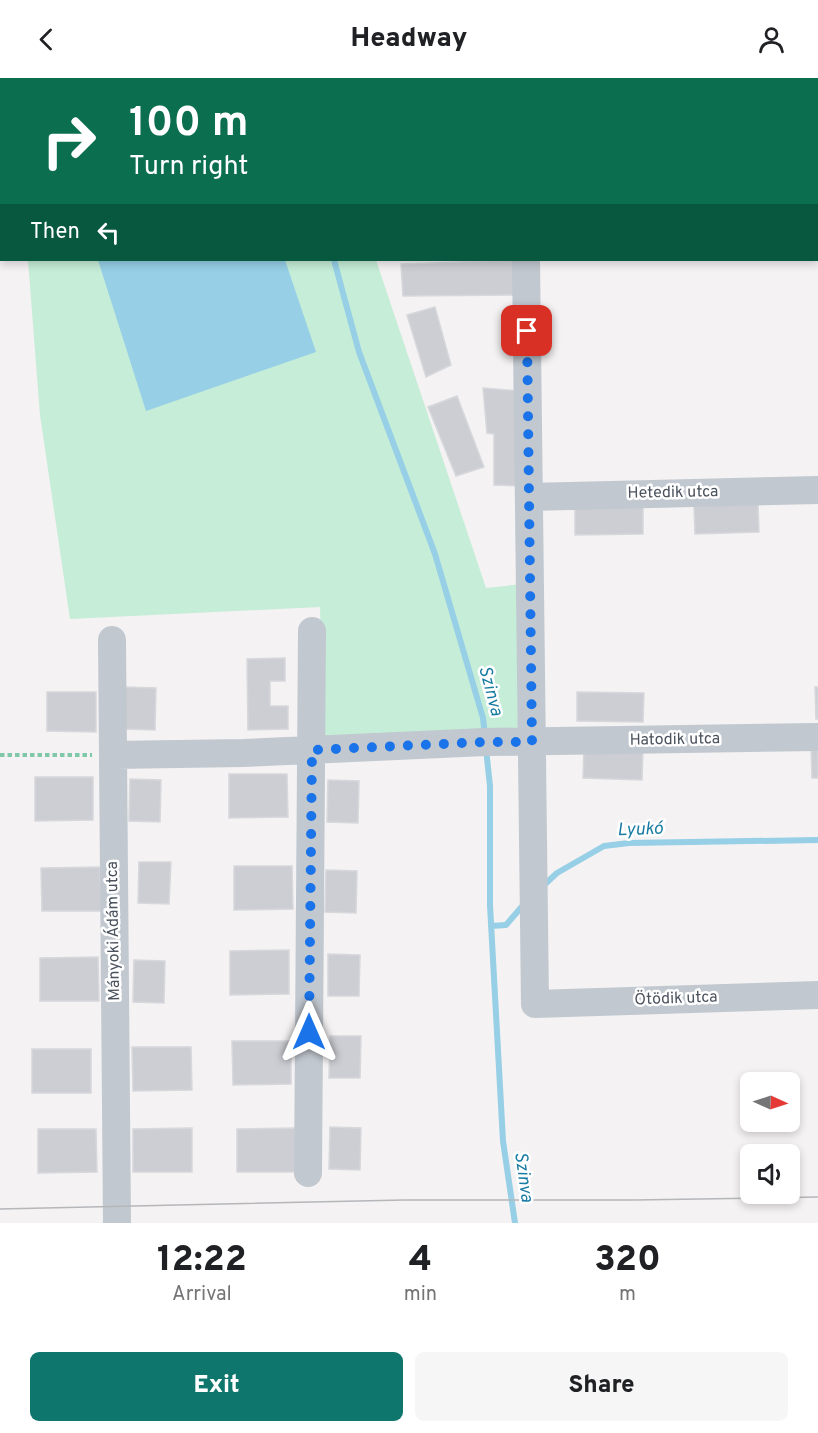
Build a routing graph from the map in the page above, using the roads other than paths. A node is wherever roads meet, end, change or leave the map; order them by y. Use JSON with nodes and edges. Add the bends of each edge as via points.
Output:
{"nodes":[{"id":1,"x":526,"y":261,"type":"edge"},
{"id":2,"x":818,"y":490,"type":"edge"},
{"id":3,"x":529,"y":497,"type":"junction"},
{"id":4,"x":312,"y":631,"type":"dead end"},
{"id":5,"x":112,"y":640,"type":"dead end"},
{"id":6,"x":818,"y":737,"type":"edge"},
{"id":7,"x":532,"y":742,"type":"junction"},
{"id":8,"x":312,"y":750,"type":"junction"},
{"id":9,"x":113,"y":754,"type":"junction"},
{"id":10,"x":818,"y":995,"type":"edge"},
{"id":11,"x":308,"y":1173,"type":"dead end"},
{"id":12,"x":117,"y":1223,"type":"edge"}],
"edges":[{"from":1,"to":3,"type":"street"},
{"from":2,"to":3,"type":"street","name":"Hetedik utca"},
{"from":3,"to":7,"type":"street"},
{"from":4,"to":8,"type":"street"},
{"from":5,"to":9,"type":"street","name":"Mányoki Ádám utca"},
{"from":6,"to":7,"type":"street","name":"Hatodik utca"},
{"from":7,"to":8,"type":"street","name":"Hatodik utca"},
{"from":7,"to":10,"type":"street","name":"Ötödik utca","via":[[535,1004]]},
{"from":8,"to":9,"type":"street","name":"Hatodik utca"},
{"from":8,"to":11,"type":"street"},
{"from":9,"to":12,"type":"street","name":"Mányoki Ádám utca"}]}
